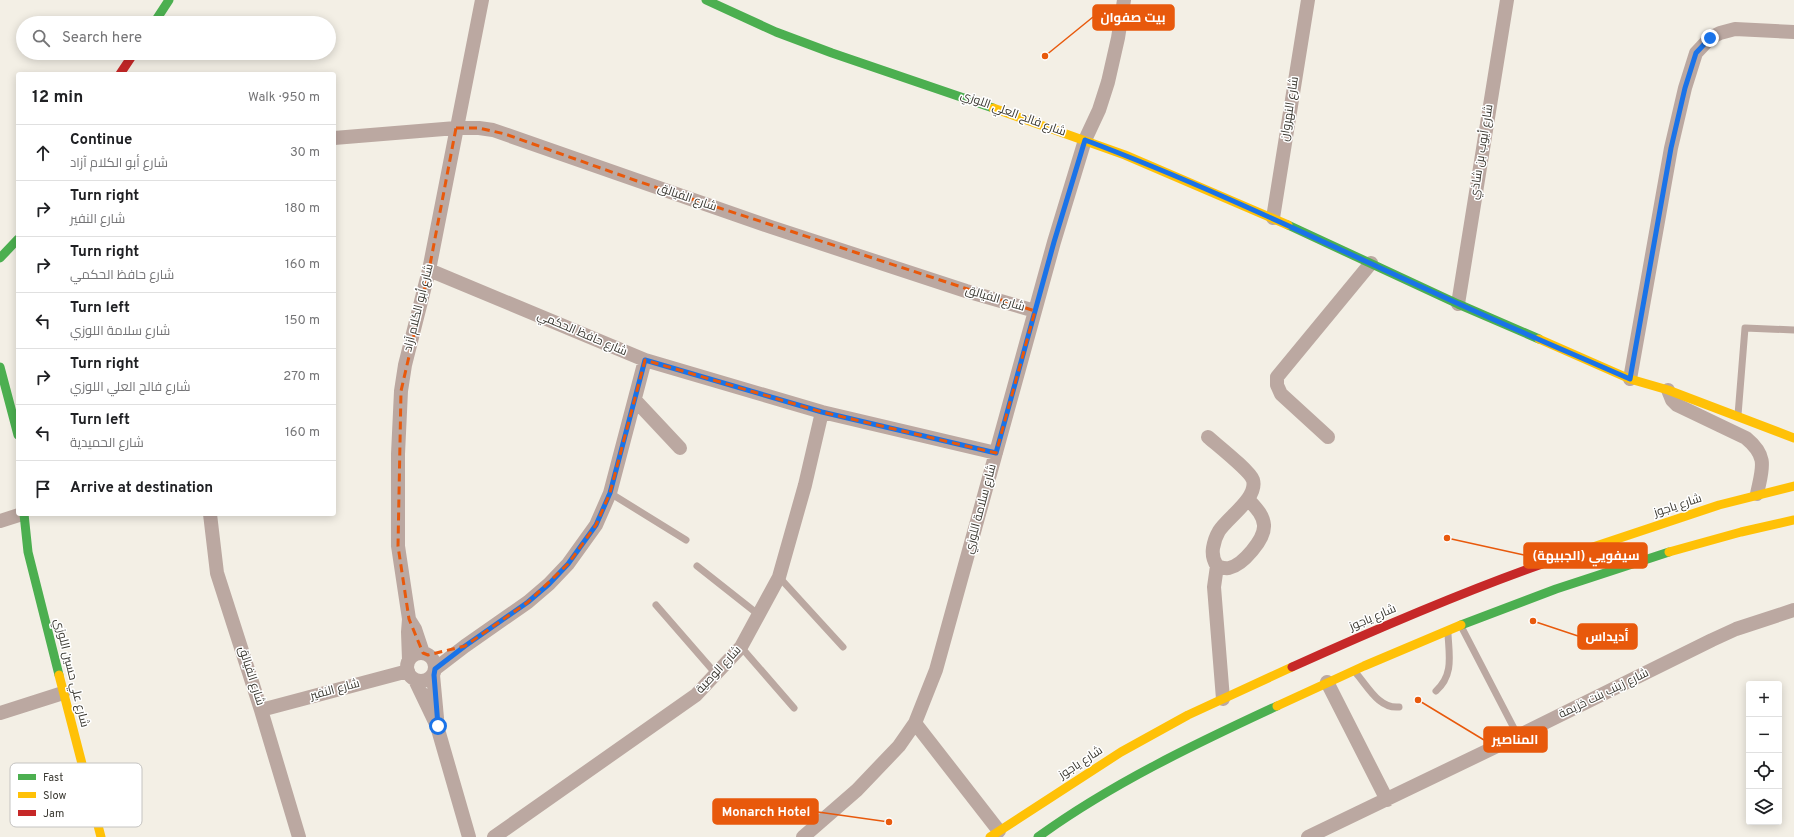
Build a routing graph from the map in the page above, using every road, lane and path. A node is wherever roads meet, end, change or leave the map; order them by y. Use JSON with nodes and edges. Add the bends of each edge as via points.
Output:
{"nodes":[{"id":1,"x":169,"y":0,"type":"edge"},
{"id":2,"x":482,"y":0,"type":"edge"},
{"id":3,"x":1124,"y":0,"type":"edge"},
{"id":4,"x":1308,"y":0,"type":"edge"},
{"id":5,"x":1507,"y":0,"type":"edge"},
{"id":6,"x":713,"y":1,"type":"edge"},
{"id":7,"x":159,"y":16,"type":"edge"},
{"id":8,"x":1794,"y":32,"type":"edge"},
{"id":9,"x":129,"y":60,"type":"edge"},
{"id":10,"x":121,"y":72,"type":"edge"},
{"id":11,"x":456,"y":128,"type":"junction"},
{"id":12,"x":336,"y":138,"type":"edge"},
{"id":13,"x":1085,"y":140,"type":"junction"},
{"id":14,"x":1272,"y":218,"type":"junction"},
{"id":15,"x":16,"y":233,"type":"edge"},
{"id":16,"x":0,"y":258,"type":"edge"},
{"id":17,"x":1372,"y":263,"type":"junction"},
{"id":18,"x":429,"y":270,"type":"junction"},
{"id":19,"x":1458,"y":304,"type":"junction"},
{"id":20,"x":1035,"y":311,"type":"junction"},
{"id":21,"x":1794,"y":330,"type":"edge"},
{"id":22,"x":645,"y":360,"type":"junction"},
{"id":23,"x":0,"y":367,"type":"edge"},
{"id":24,"x":1630,"y":379,"type":"junction"},
{"id":25,"x":1668,"y":390,"type":"junction"},
{"id":26,"x":634,"y":400,"type":"junction"},
{"id":27,"x":822,"y":412,"type":"junction"},
{"id":28,"x":1738,"y":417,"type":"junction"},
{"id":29,"x":16,"y":427,"type":"edge"},
{"id":30,"x":1208,"y":437,"type":"dead end"},
{"id":31,"x":1328,"y":437,"type":"dead end"},
{"id":32,"x":1794,"y":438,"type":"edge"},
{"id":33,"x":680,"y":448,"type":"dead end"},
{"id":34,"x":996,"y":453,"type":"junction"},
{"id":35,"x":1794,"y":486,"type":"edge"},
{"id":36,"x":610,"y":493,"type":"junction"},
{"id":37,"x":1757,"y":494,"type":"junction"},
{"id":38,"x":1248,"y":499,"type":"junction"},
{"id":39,"x":16,"y":516,"type":"edge"},
{"id":40,"x":23,"y":516,"type":"edge"},
{"id":41,"x":210,"y":516,"type":"edge"},
{"id":42,"x":1794,"y":520,"type":"edge"},
{"id":43,"x":0,"y":521,"type":"edge"},
{"id":44,"x":686,"y":540,"type":"dead end"},
{"id":45,"x":697,"y":566,"type":"dead end"},
{"id":46,"x":1217,"y":566,"type":"junction"},
{"id":47,"x":779,"y":578,"type":"junction"},
{"id":48,"x":656,"y":605,"type":"dead end"},
{"id":49,"x":1794,"y":610,"type":"edge"},
{"id":50,"x":759,"y":615,"type":"junction"},
{"id":51,"x":409,"y":619,"type":"junction"},
{"id":52,"x":1461,"y":626,"type":"junction"},
{"id":53,"x":1448,"y":631,"type":"junction"},
{"id":54,"x":465,"y":646,"type":"junction"},
{"id":55,"x":742,"y":647,"type":"junction"},
{"id":56,"x":842,"y":647,"type":"dead end"},
{"id":57,"x":426,"y":654,"type":"junction"},
{"id":58,"x":411,"y":670,"type":"junction"},
{"id":59,"x":1353,"y":670,"type":"junction"},
{"id":60,"x":434,"y":672,"type":"junction"},
{"id":61,"x":716,"y":674,"type":"junction"},
{"id":62,"x":1327,"y":682,"type":"junction"},
{"id":63,"x":1436,"y":691,"type":"dead end"},
{"id":64,"x":63,"y":693,"type":"junction"},
{"id":65,"x":1223,"y":699,"type":"junction"},
{"id":66,"x":1399,"y":707,"type":"dead end"},
{"id":67,"x":794,"y":708,"type":"dead end"},
{"id":68,"x":261,"y":710,"type":"junction"},
{"id":69,"x":0,"y":713,"type":"edge"},
{"id":70,"x":915,"y":723,"type":"junction"},
{"id":71,"x":438,"y":726,"type":"junction"},
{"id":72,"x":1518,"y":736,"type":"junction"},
{"id":73,"x":81,"y":763,"type":"edge"},
{"id":74,"x":1387,"y":800,"type":"junction"},
{"id":75,"x":98,"y":827,"type":"edge"},
{"id":76,"x":994,"y":834,"type":"edge"},
{"id":77,"x":101,"y":837,"type":"edge"},
{"id":78,"x":299,"y":837,"type":"edge"},
{"id":79,"x":469,"y":837,"type":"edge"},
{"id":80,"x":494,"y":837,"type":"edge"},
{"id":81,"x":803,"y":837,"type":"edge"},
{"id":82,"x":1038,"y":837,"type":"edge"},
{"id":83,"x":1308,"y":837,"type":"edge"}],
"edges":[{"from":1,"to":7,"type":"main road"},
{"from":2,"to":11,"type":"street","name":"شارع أبو الكلام آزاد"},
{"from":3,"to":13,"type":"street","name":"شارع سلامة اللوزي","via":[[1108,82]]},
{"from":4,"to":14,"type":"street","name":"شارع النهروان"},
{"from":5,"to":19,"type":"street","name":"شارع أيوب بن شاذي"},
{"from":6,"to":13,"type":"main road","name":"شارع فالح العلي اللوزي","via":[[776,32]]},
{"from":8,"to":24,"type":"street","via":[[1735,29],[1710,38],[1696,53],[1671,148]]},
{"from":9,"to":10,"type":"main road"},
{"from":11,"to":12,"type":"street","name":"شارع الفيالق"},
{"from":11,"to":18,"type":"street","name":"شارع أبو الكلام آزاد"},
{"from":11,"to":20,"type":"street","name":"شارع الفيالق","via":[[479,128],[505,134],[771,227]]},
{"from":13,"to":14,"type":"main road","name":"شارع فالح العلي اللوزي"},
{"from":13,"to":20,"type":"street","name":"شارع سلامة اللوزي"},
{"from":14,"to":17,"type":"main road","name":"شارع فالح العلي اللوزي"},
{"from":15,"to":16,"type":"main road"},
{"from":17,"to":19,"type":"main road","name":"شارع فالح العلي اللوزي"},
{"from":17,"to":31,"type":"street","via":[[1277,377],[1281,394]]},
{"from":18,"to":22,"type":"street","name":"شارع حافظ الحكمي"},
{"from":18,"to":51,"type":"street","name":"شارع أبو الكلام آزاد","via":[[401,391],[398,546]]},
{"from":19,"to":24,"type":"main road","name":"شارع فالح العلي اللوزي"},
{"from":20,"to":34,"type":"street","name":"شارع سلامة اللوزي"},
{"from":21,"to":28,"type":"lane","via":[[1746,328]]},
{"from":22,"to":26,"type":"street"},
{"from":22,"to":27,"type":"street","name":"شارع حافظ الحكمي"},
{"from":23,"to":29,"type":"main road"},
{"from":24,"to":25,"type":"main road","name":"شارع فالح العلي اللوزي"},
{"from":25,"to":28,"type":"main road","name":"شارع فالح العلي اللوزي"},
{"from":25,"to":37,"type":"street","via":[[1677,405],[1746,438],[1756,446],[1762,457]]},
{"from":26,"to":33,"type":"street"},
{"from":26,"to":36,"type":"street"},
{"from":27,"to":34,"type":"street","name":"شارع حافظ الحكمي"},
{"from":27,"to":47,"type":"street","name":"شارع الوصية"},
{"from":28,"to":32,"type":"main road","name":"شارع فالح العلي اللوزي"},
{"from":30,"to":38,"type":"street","via":[[1253,480]]},
{"from":34,"to":70,"type":"street","name":"شارع سلامة اللوزي","via":[[936,670]]},
{"from":35,"to":37,"type":"main road","name":"شارع ياجوز"},
{"from":36,"to":44,"type":"lane"},
{"from":36,"to":54,"type":"street","via":[[596,525],[563,569],[528,602]]},
{"from":37,"to":65,"type":"main road","name":"شارع ياجوز","via":[[1601,543],[1507,576],[1372,630]]},
{"from":38,"to":46,"type":"street","via":[[1218,532],[1213,557]]},
{"from":38,"to":46,"type":"street","via":[[1263,518],[1263,534],[1248,556],[1238,563],[1229,568]]},
{"from":39,"to":43,"type":"street"},
{"from":40,"to":64,"type":"main road","name":"شارع علي حسين اللوزي"},
{"from":41,"to":68,"type":"street","name":"شارع الفيالق","via":[[217,573]]},
{"from":42,"to":52,"type":"main road","via":[[1696,544],[1621,567],[1520,601]]},
{"from":45,"to":50,"type":"lane"},
{"from":46,"to":65,"type":"street","via":[[1214,587]]},
{"from":47,"to":50,"type":"street","name":"شارع الوصية"},
{"from":47,"to":56,"type":"lane"},
{"from":48,"to":61,"type":"lane"},
{"from":49,"to":72,"type":"street","name":"شارع زينب بنت خزيمة","via":[[1736,629]]},
{"from":50,"to":55,"type":"street","name":"شارع الوصية"},
{"from":51,"to":57,"type":"street","name":"شارع أبو الكلام آزاد"},
{"from":51,"to":58,"type":"street","name":"شارع أبو الكلام آزاد"},
{"from":52,"to":53,"type":"main road"},
{"from":52,"to":72,"type":"lane"},
{"from":53,"to":59,"type":"main road"},
{"from":53,"to":63,"type":"lane","via":[[1449,674]]},
{"from":54,"to":57,"type":"street"},
{"from":54,"to":60,"type":"street"},
{"from":55,"to":61,"type":"street","name":"شارع الوصية"},
{"from":55,"to":67,"type":"lane"},
{"from":57,"to":58,"type":"street","via":[[413,656]]},
{"from":57,"to":60,"type":"street","via":[[435,664]]},
{"from":58,"to":60,"type":"street","via":[[425,681]]},
{"from":58,"to":68,"type":"street","name":"شارع النفير"},
{"from":58,"to":71,"type":"street","name":"شارع أبو الكلام آزاد"},
{"from":59,"to":62,"type":"main road"},
{"from":59,"to":66,"type":"lane","via":[[1381,703],[1393,708]]},
{"from":60,"to":71,"type":"street","name":"شارع أبو الكلام آزاد"},
{"from":61,"to":80,"type":"street","name":"شارع الوصية","via":[[696,695]]},
{"from":62,"to":74,"type":"street"},
{"from":62,"to":82,"type":"main road","via":[[1151,768]]},
{"from":64,"to":69,"type":"street"},
{"from":64,"to":73,"type":"main road","name":"شارع علي حسين اللوزي"},
{"from":65,"to":76,"type":"main road","name":"شارع ياجوز","via":[[1121,752]]},
{"from":68,"to":78,"type":"street","name":"شارع الفيالق"},
{"from":70,"to":76,"type":"street"},
{"from":70,"to":81,"type":"street","name":"شارع سلامة اللوزي","via":[[899,746],[857,790]]},
{"from":71,"to":79,"type":"street","name":"شارع أبو الكلام آزاد"},
{"from":72,"to":74,"type":"street","name":"شارع زينب بنت خزيمة"},
{"from":74,"to":83,"type":"street","name":"شارع زينب بنت خزيمة"},
{"from":75,"to":77,"type":"main road","name":"شارع علي حسين اللوزي"}]}
